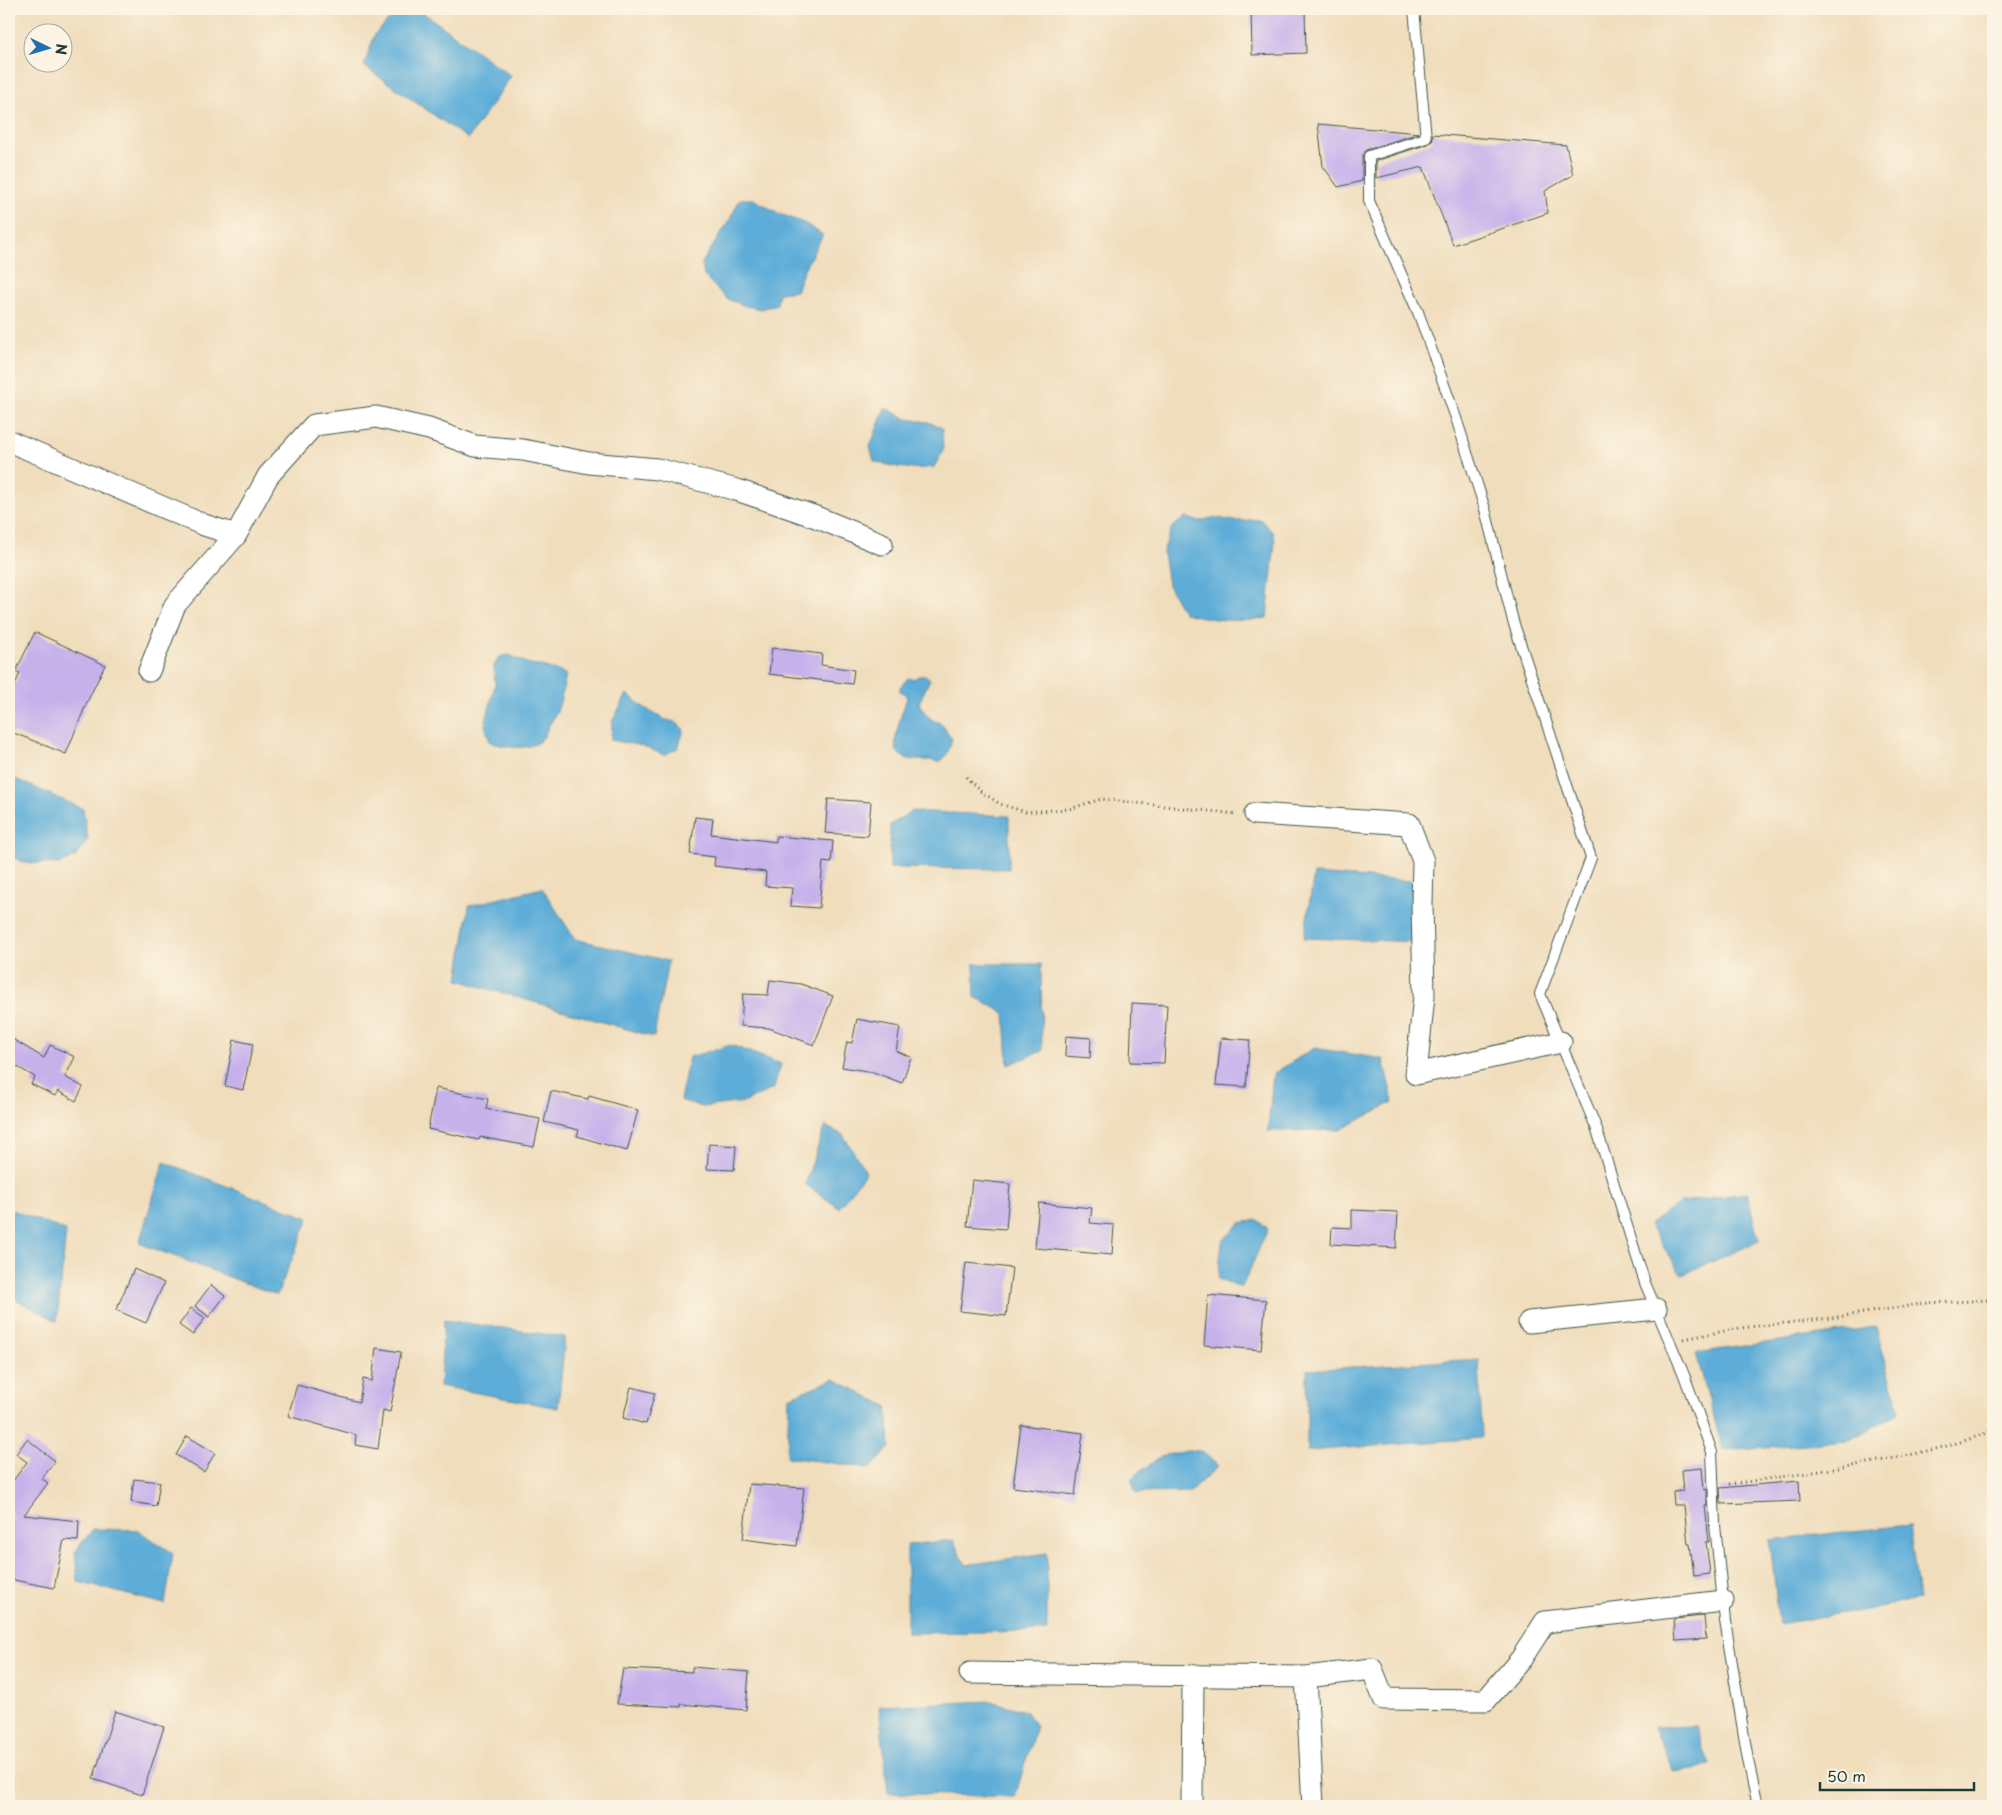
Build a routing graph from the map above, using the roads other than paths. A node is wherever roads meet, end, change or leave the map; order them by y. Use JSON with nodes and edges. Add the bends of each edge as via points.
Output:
{"nodes":[{"id":1,"x":1414,"y":9,"type":"edge"},
{"id":2,"x":9,"y":440,"type":"edge"},
{"id":3,"x":236,"y":535,"type":"junction"},
{"id":4,"x":882,"y":544,"type":"dead end"},
{"id":5,"x":149,"y":671,"type":"dead end"},
{"id":6,"x":1255,"y":814,"type":"road end"},
{"id":7,"x":1561,"y":1042,"type":"junction"},
{"id":8,"x":1656,"y":1309,"type":"junction"},
{"id":9,"x":1529,"y":1322,"type":"dead end"},
{"id":10,"x":1723,"y":1601,"type":"junction"},
{"id":11,"x":970,"y":1673,"type":"dead end"},
{"id":12,"x":1193,"y":1676,"type":"junction"},
{"id":13,"x":1306,"y":1678,"type":"junction"},
{"id":14,"x":1192,"y":1806,"type":"edge"},
{"id":15,"x":1313,"y":1806,"type":"edge"},
{"id":16,"x":1758,"y":1806,"type":"edge"}],
"edges":[{"from":1,"to":7,"type":"lane","via":[[1426,138],[1369,156],[1369,201],[1418,312],[1456,418],[1485,510],[1513,621],[1591,858],[1540,994]]},
{"from":2,"to":3,"type":"street","via":[[204,525]]},
{"from":3,"to":4,"type":"street","via":[[268,476],[314,425],[376,417],[429,429],[475,446],[523,450],[589,463],[657,469],[737,490]]},
{"from":3,"to":5,"type":"street","via":[[175,605]]},
{"from":6,"to":7,"type":"street","via":[[1409,824],[1423,861],[1424,996],[1416,1074]]},
{"from":7,"to":8,"type":"lane","via":[[1596,1127]]},
{"from":8,"to":9,"type":"street"},
{"from":8,"to":10,"type":"lane","via":[[1712,1452]]},
{"from":10,"to":13,"type":"street","via":[[1544,1622],[1521,1659],[1486,1700],[1384,1699],[1372,1670]]},
{"from":10,"to":16,"type":"lane"},
{"from":11,"to":12,"type":"street"},
{"from":12,"to":13,"type":"street"},
{"from":12,"to":14,"type":"street"},
{"from":13,"to":15,"type":"street"}]}
